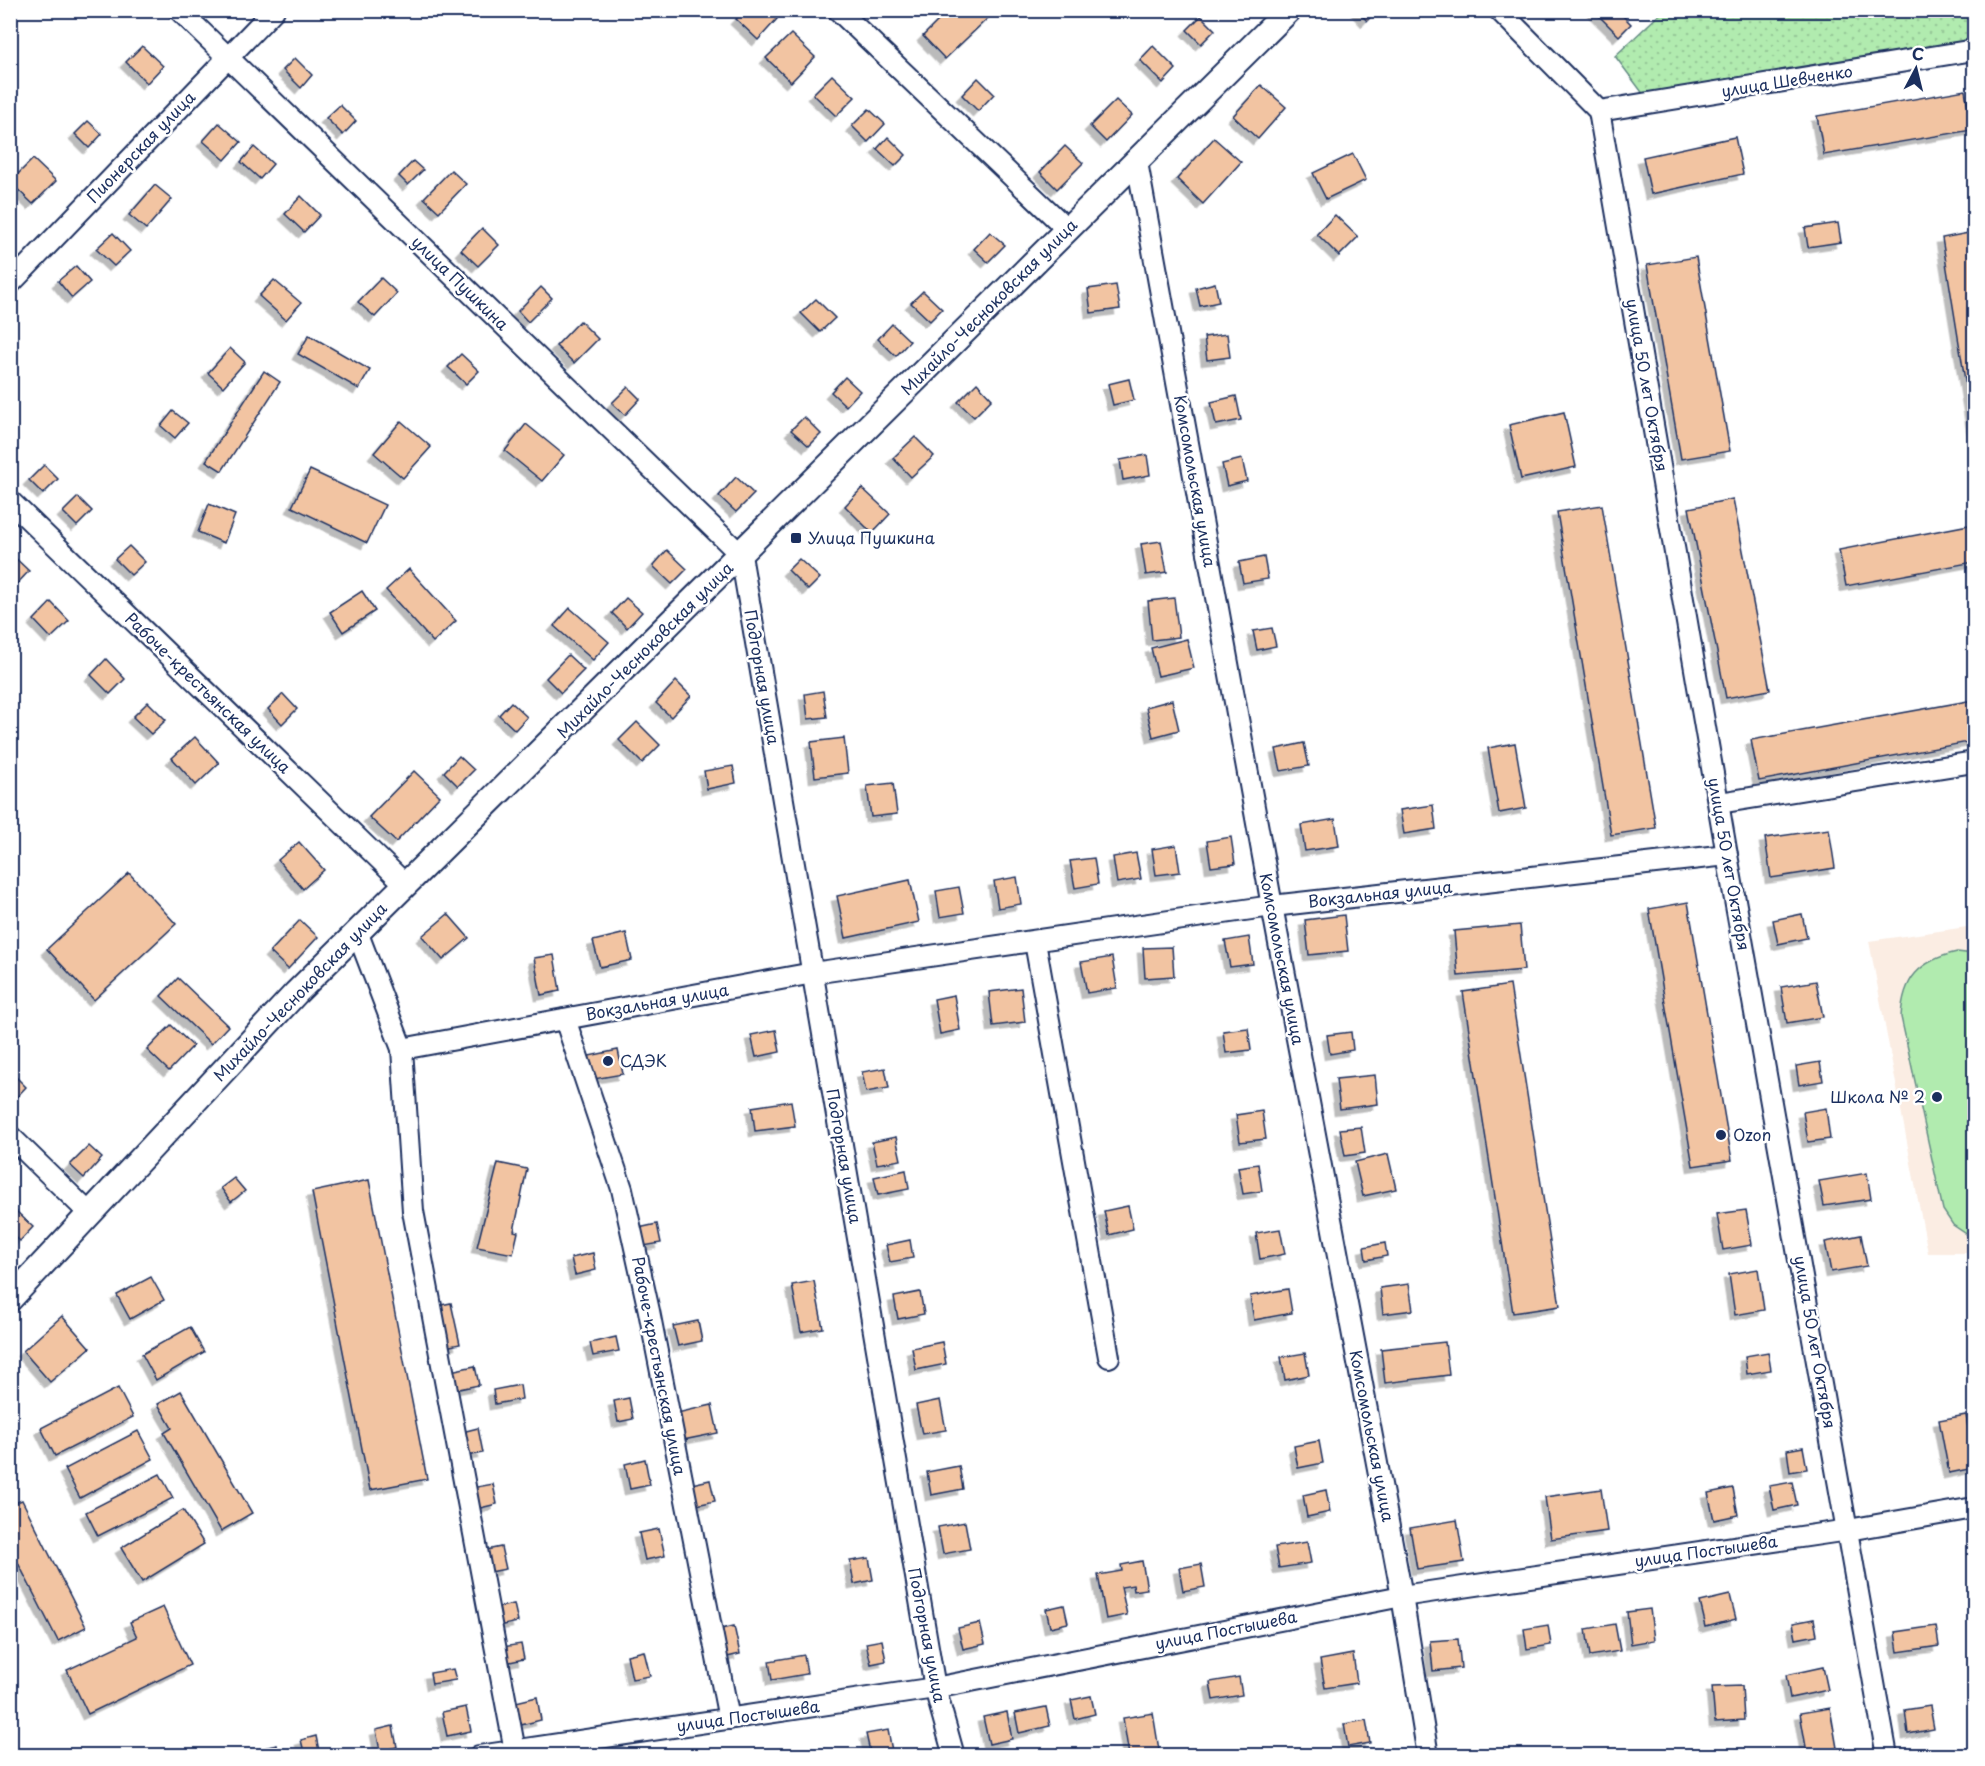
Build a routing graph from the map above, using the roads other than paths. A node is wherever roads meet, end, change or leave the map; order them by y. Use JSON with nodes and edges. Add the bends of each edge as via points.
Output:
{"nodes":[{"id":1,"x":179,"y":10,"type":"edge"},
{"id":2,"x":273,"y":10,"type":"edge"},
{"id":3,"x":838,"y":10,"type":"edge"},
{"id":4,"x":1289,"y":10,"type":"edge"},
{"id":5,"x":1499,"y":10,"type":"edge"},
{"id":6,"x":1974,"y":50,"type":"edge"},
{"id":7,"x":227,"y":56,"type":"junction"},
{"id":8,"x":1599,"y":111,"type":"junction"},
{"id":9,"x":1137,"y":162,"type":"junction"},
{"id":10,"x":1067,"y":229,"type":"junction"},
{"id":11,"x":10,"y":284,"type":"edge"},
{"id":12,"x":10,"y":501,"type":"edge"},
{"id":13,"x":741,"y":555,"type":"junction"},
{"id":14,"x":1974,"y":762,"type":"edge"},
{"id":15,"x":1719,"y":803,"type":"junction"},
{"id":16,"x":1727,"y":855,"type":"junction"},
{"id":17,"x":406,"y":885,"type":"junction"},
{"id":18,"x":1272,"y":906,"type":"junction"},
{"id":19,"x":358,"y":934,"type":"junction"},
{"id":20,"x":1035,"y":942,"type":"junction"},
{"id":21,"x":813,"y":973,"type":"junction"},
{"id":22,"x":565,"y":1019,"type":"junction"},
{"id":23,"x":402,"y":1050,"type":"junction"},
{"id":24,"x":10,"y":1136,"type":"edge"},
{"id":25,"x":90,"y":1214,"type":"junction"},
{"id":26,"x":10,"y":1299,"type":"edge"},
{"id":27,"x":1109,"y":1357,"type":"dead end"},
{"id":28,"x":1974,"y":1508,"type":"edge"},
{"id":29,"x":1848,"y":1530,"type":"junction"},
{"id":30,"x":1402,"y":1596,"type":"junction"},
{"id":31,"x":935,"y":1688,"type":"junction"},
{"id":32,"x":729,"y":1719,"type":"junction"},
{"id":33,"x":516,"y":1753,"type":"edge"},
{"id":34,"x":478,"y":1755,"type":"edge"},
{"id":35,"x":954,"y":1755,"type":"edge"},
{"id":36,"x":1428,"y":1755,"type":"edge"},
{"id":37,"x":1887,"y":1755,"type":"edge"}],
"edges":[{"from":1,"to":7,"type":"street","name":"улица Пушкина"},
{"from":2,"to":7,"type":"street","name":"Пионерская улица"},
{"from":3,"to":10,"type":"street"},
{"from":4,"to":9,"type":"main road","name":"Михайло-Чесноковская улица"},
{"from":5,"to":8,"type":"street"},
{"from":6,"to":8,"type":"street","name":"улица Шевченко"},
{"from":7,"to":11,"type":"street","name":"Пионерская улица"},
{"from":7,"to":13,"type":"street","name":"улица Пушкина"},
{"from":8,"to":15,"type":"street","name":"улица 50 лет Октября"},
{"from":9,"to":10,"type":"main road","name":"Михайло-Чесноковская улица"},
{"from":9,"to":18,"type":"street","name":"Комсомольская улица"},
{"from":10,"to":13,"type":"main road","name":"Михайло-Чесноковская улица"},
{"from":12,"to":17,"type":"street","name":"Рабоче-крестьянская улица"},
{"from":13,"to":17,"type":"main road","name":"Михайло-Чесноковская улица"},
{"from":13,"to":21,"type":"street","name":"Подгорная улица"},
{"from":14,"to":15,"type":"street"},
{"from":15,"to":16,"type":"street","name":"улица 50 лет Октября"},
{"from":16,"to":18,"type":"street","name":"Вокзальная улица"},
{"from":16,"to":29,"type":"street","name":"улица 50 лет Октября"},
{"from":17,"to":19,"type":"main road","name":"Михайло-Чесноковская улица"},
{"from":18,"to":20,"type":"street","name":"Вокзальная улица"},
{"from":18,"to":30,"type":"street","name":"Комсомольская улица"},
{"from":19,"to":23,"type":"street"},
{"from":19,"to":25,"type":"main road","name":"Михайло-Чесноковская улица","via":[[296,993]]},
{"from":20,"to":21,"type":"street","name":"Вокзальная улица"},
{"from":20,"to":27,"type":"street"},
{"from":21,"to":22,"type":"street","name":"Вокзальная улица"},
{"from":21,"to":31,"type":"street","name":"Подгорная улица"},
{"from":22,"to":23,"type":"street","name":"Вокзальная улица"},
{"from":22,"to":32,"type":"street","name":"Рабоче-крестьянская улица","via":[[622,1189],[650,1311]]},
{"from":23,"to":33,"type":"street","via":[[413,1211]]},
{"from":24,"to":25,"type":"street"},
{"from":25,"to":26,"type":"main road","name":"Михайло-Чесноковская улица"},
{"from":28,"to":29,"type":"street","name":"улица Постышева"},
{"from":29,"to":30,"type":"street","name":"улица Постышева"},
{"from":29,"to":37,"type":"street","name":"улица 50 лет Октября"},
{"from":30,"to":31,"type":"street","name":"улица Постышева"},
{"from":30,"to":36,"type":"street","name":"Комсомольская улица"},
{"from":31,"to":32,"type":"street","name":"улица Постышева"},
{"from":31,"to":35,"type":"street","name":"Подгорная улица"},
{"from":32,"to":33,"type":"street","name":"улица Постышева"},
{"from":33,"to":34,"type":"street","name":"улица Постышева"}]}
